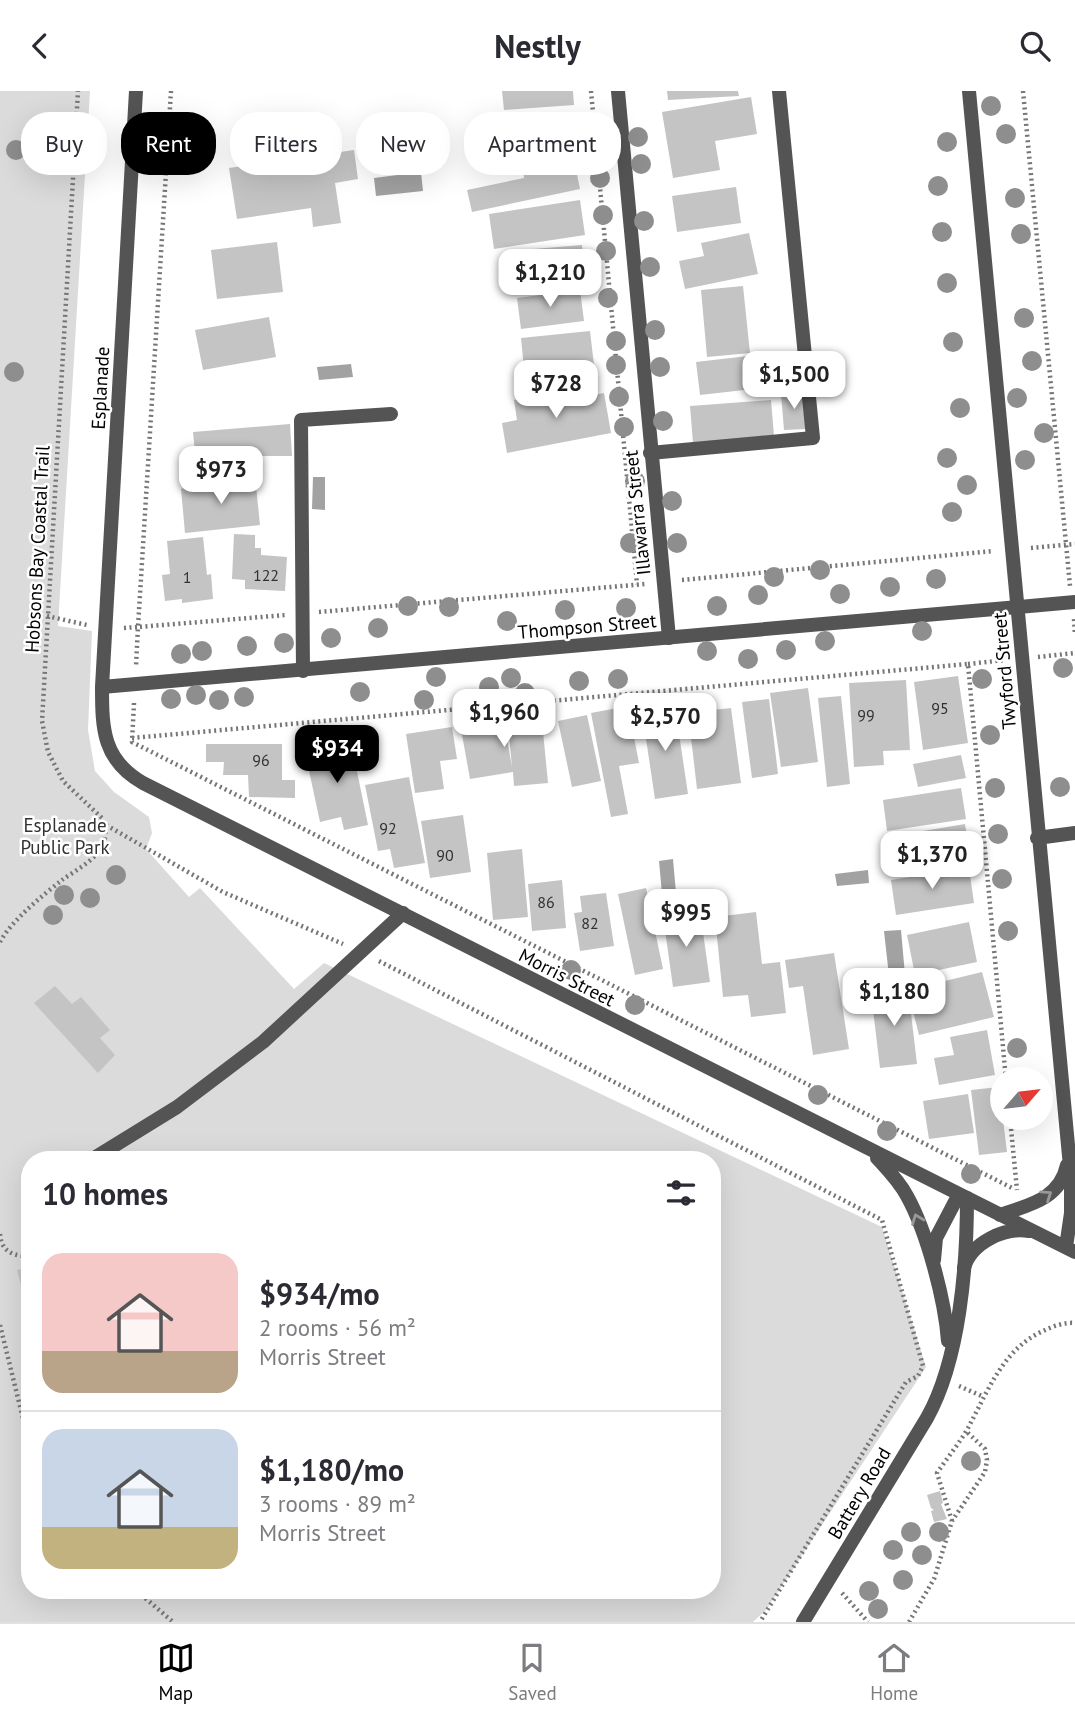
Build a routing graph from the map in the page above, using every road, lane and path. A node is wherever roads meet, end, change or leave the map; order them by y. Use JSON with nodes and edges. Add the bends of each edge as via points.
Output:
{"nodes":[{"id":1,"x":78,"y":91,"type":"edge"},
{"id":2,"x":136,"y":91,"type":"edge"},
{"id":3,"x":171,"y":91,"type":"edge"},
{"id":4,"x":591,"y":91,"type":"edge"},
{"id":5,"x":618,"y":91,"type":"edge"},
{"id":6,"x":779,"y":91,"type":"edge"},
{"id":7,"x":969,"y":91,"type":"edge"},
{"id":8,"x":1023,"y":91,"type":"edge"},
{"id":9,"x":391,"y":414,"type":"dead end"},
{"id":10,"x":650,"y":453,"type":"junction"},
{"id":11,"x":1075,"y":544,"type":"edge"},
{"id":12,"x":1066,"y":545,"type":"junction"},
{"id":13,"x":1012,"y":550,"type":"junction"},
{"id":14,"x":663,"y":582,"type":"junction"},
{"id":15,"x":637,"y":584,"type":"junction"},
{"id":16,"x":1074,"y":603,"type":"edge"},
{"id":17,"x":1017,"y":607,"type":"junction"},
{"id":18,"x":302,"y":614,"type":"junction"},
{"id":19,"x":47,"y":616,"type":"junction"},
{"id":20,"x":138,"y":627,"type":"junction"},
{"id":21,"x":105,"y":629,"type":"junction"},
{"id":22,"x":1075,"y":635,"type":"edge"},
{"id":23,"x":669,"y":638,"type":"junction"},
{"id":24,"x":303,"y":671,"type":"junction"},
{"id":25,"x":135,"y":685,"type":"junction"},
{"id":26,"x":102,"y":687,"type":"junction"},
{"id":27,"x":132,"y":738,"type":"junction"},
{"id":28,"x":106,"y":825,"type":"junction"},
{"id":29,"x":1075,"y":834,"type":"edge"},
{"id":30,"x":1037,"y":838,"type":"junction"},
{"id":31,"x":403,"y":913,"type":"junction"},
{"id":32,"x":0,"y":942,"type":"edge"},
{"id":33,"x":361,"y":952,"type":"junction"},
{"id":34,"x":1005,"y":1067,"type":"edge"},
{"id":35,"x":1011,"y":1131,"type":"edge"},
{"id":36,"x":106,"y":1151,"type":"edge"},
{"id":37,"x":872,"y":1151,"type":"junction"},
{"id":38,"x":1069,"y":1152,"type":"junction"},
{"id":39,"x":1017,"y":1191,"type":"junction"},
{"id":40,"x":963,"y":1196,"type":"junction"},
{"id":41,"x":1037,"y":1201,"type":"junction"},
{"id":42,"x":1000,"y":1215,"type":"junction"},
{"id":43,"x":1033,"y":1232,"type":"junction"},
{"id":44,"x":0,"y":1234,"type":"edge"},
{"id":45,"x":1070,"y":1249,"type":"edge"},
{"id":46,"x":21,"y":1255,"type":"edge"},
{"id":47,"x":963,"y":1270,"type":"junction"},
{"id":48,"x":936,"y":1282,"type":"junction"},
{"id":49,"x":1075,"y":1323,"type":"edge"},
{"id":50,"x":0,"y":1325,"type":"edge"},
{"id":51,"x":944,"y":1381,"type":"junction"},
{"id":52,"x":21,"y":1410,"type":"edge"},
{"id":53,"x":966,"y":1430,"type":"junction"},
{"id":54,"x":952,"y":1521,"type":"junction"},
{"id":55,"x":830,"y":1579,"type":"junction"},
{"id":56,"x":146,"y":1599,"type":"edge"},
{"id":57,"x":173,"y":1622,"type":"edge"},
{"id":58,"x":760,"y":1622,"type":"edge"},
{"id":59,"x":803,"y":1622,"type":"edge"},
{"id":60,"x":868,"y":1622,"type":"edge"},
{"id":61,"x":909,"y":1622,"type":"edge"}],
"edges":[{"from":1,"to":19,"type":"path","name":"Hobsons Bay Coastal Trail"},
{"from":2,"to":21,"type":"street","name":"Esplanade"},
{"from":3,"to":20,"type":"path"},
{"from":4,"to":15,"type":"path"},
{"from":5,"to":10,"type":"street","name":"Illawarra Street"},
{"from":6,"to":10,"type":"street","via":[[813,438]]},
{"from":7,"to":13,"type":"street","name":"Twyford Street"},
{"from":8,"to":12,"type":"path"},
{"from":9,"to":18,"type":"street","via":[[301,419]]},
{"from":10,"to":14,"type":"street","name":"Illawarra Street"},
{"from":11,"to":12,"type":"path"},
{"from":12,"to":13,"type":"path"},
{"from":12,"to":16,"type":"path"},
{"from":13,"to":14,"type":"path"},
{"from":13,"to":17,"type":"street","name":"Twyford Street"},
{"from":14,"to":15,"type":"path"},
{"from":14,"to":23,"type":"street","name":"Illawarra Street"},
{"from":15,"to":18,"type":"path"},
{"from":16,"to":17,"type":"street","name":"Thompson Street"},
{"from":16,"to":22,"type":"path"},
{"from":17,"to":23,"type":"street","name":"Thompson Street"},
{"from":17,"to":30,"type":"street","name":"Twyford Street"},
{"from":18,"to":20,"type":"path"},
{"from":18,"to":24,"type":"street"},
{"from":19,"to":21,"type":"path"},
{"from":19,"to":28,"type":"path","name":"Hobsons Bay Coastal Trail","via":[[42,721],[48,752],[63,781]]},
{"from":20,"to":21,"type":"path"},
{"from":20,"to":25,"type":"path"},
{"from":21,"to":26,"type":"street","name":"Esplanade"},
{"from":23,"to":24,"type":"street","name":"Thompson Street"},
{"from":24,"to":25,"type":"street","name":"Thompson Street"},
{"from":25,"to":26,"type":"street","name":"Thompson Street"},
{"from":25,"to":27,"type":"path"},
{"from":26,"to":31,"type":"street","name":"Morris Street","via":[[102,716],[112,755],[129,775]]},
{"from":27,"to":34,"type":"path","via":[[968,664]]},
{"from":27,"to":39,"type":"path"},
{"from":28,"to":32,"type":"path","via":[[102,846],[10,927]]},
{"from":28,"to":33,"type":"path","name":"Hobsons Bay Coastal Trail","via":[[223,892]]},
{"from":29,"to":30,"type":"street"},
{"from":30,"to":38,"type":"street","name":"Twyford Street"},
{"from":31,"to":33,"type":"street"},
{"from":31,"to":37,"type":"street","name":"Morris Street"},
{"from":33,"to":36,"type":"street","via":[[244,1058]]},
{"from":33,"to":58,"type":"path","name":"Hobsons Bay Coastal Trail","via":[[883,1220],[923,1366],[918,1376],[906,1383]]},
{"from":35,"to":39,"type":"path"},
{"from":37,"to":40,"type":"street","name":"Morris Street"},
{"from":48,"to":37,"type":"street","name":"Battery Road","one_way":true,"via":[[909,1200]]},
{"from":41,"to":38,"type":"street","one_way":true,"via":[[1060,1185]]},
{"from":38,"to":45,"type":"street","name":"Twyford Street"},
{"from":39,"to":41,"type":"path"},
{"from":40,"to":42,"type":"street","name":"Morris Street"},
{"from":40,"to":47,"type":"street","name":"Battery Road","via":[[967,1243]]},
{"from":40,"to":48,"type":"street","name":"Battery Road","via":[[935,1243]]},
{"from":41,"to":42,"type":"street"},
{"from":42,"to":43,"type":"street","name":"Morris Street"},
{"from":43,"to":45,"type":"street","name":"Morris Street"},
{"from":43,"to":47,"type":"street","via":[[1008,1231],[987,1241],[969,1255]]},
{"from":44,"to":46,"type":"path","via":[[8,1252]]},
{"from":47,"to":51,"type":"street","name":"Battery Road"},
{"from":48,"to":51,"type":"street","name":"Battery Road","via":[[947,1334]]},
{"from":49,"to":53,"type":"path","via":[[1051,1327],[1020,1345],[999,1369]]},
{"from":50,"to":52,"type":"path"},
{"from":51,"to":55,"type":"street","name":"Battery Road","via":[[927,1418]]},
{"from":53,"to":54,"type":"path","via":[[937,1473]]},
{"from":53,"to":54,"type":"path","via":[[985,1449],[985,1472]]},
{"from":54,"to":61,"type":"path","via":[[934,1579]]},
{"from":55,"to":59,"type":"street","name":"Battery Road"},
{"from":55,"to":60,"type":"path"},
{"from":56,"to":57,"type":"path"}]}
